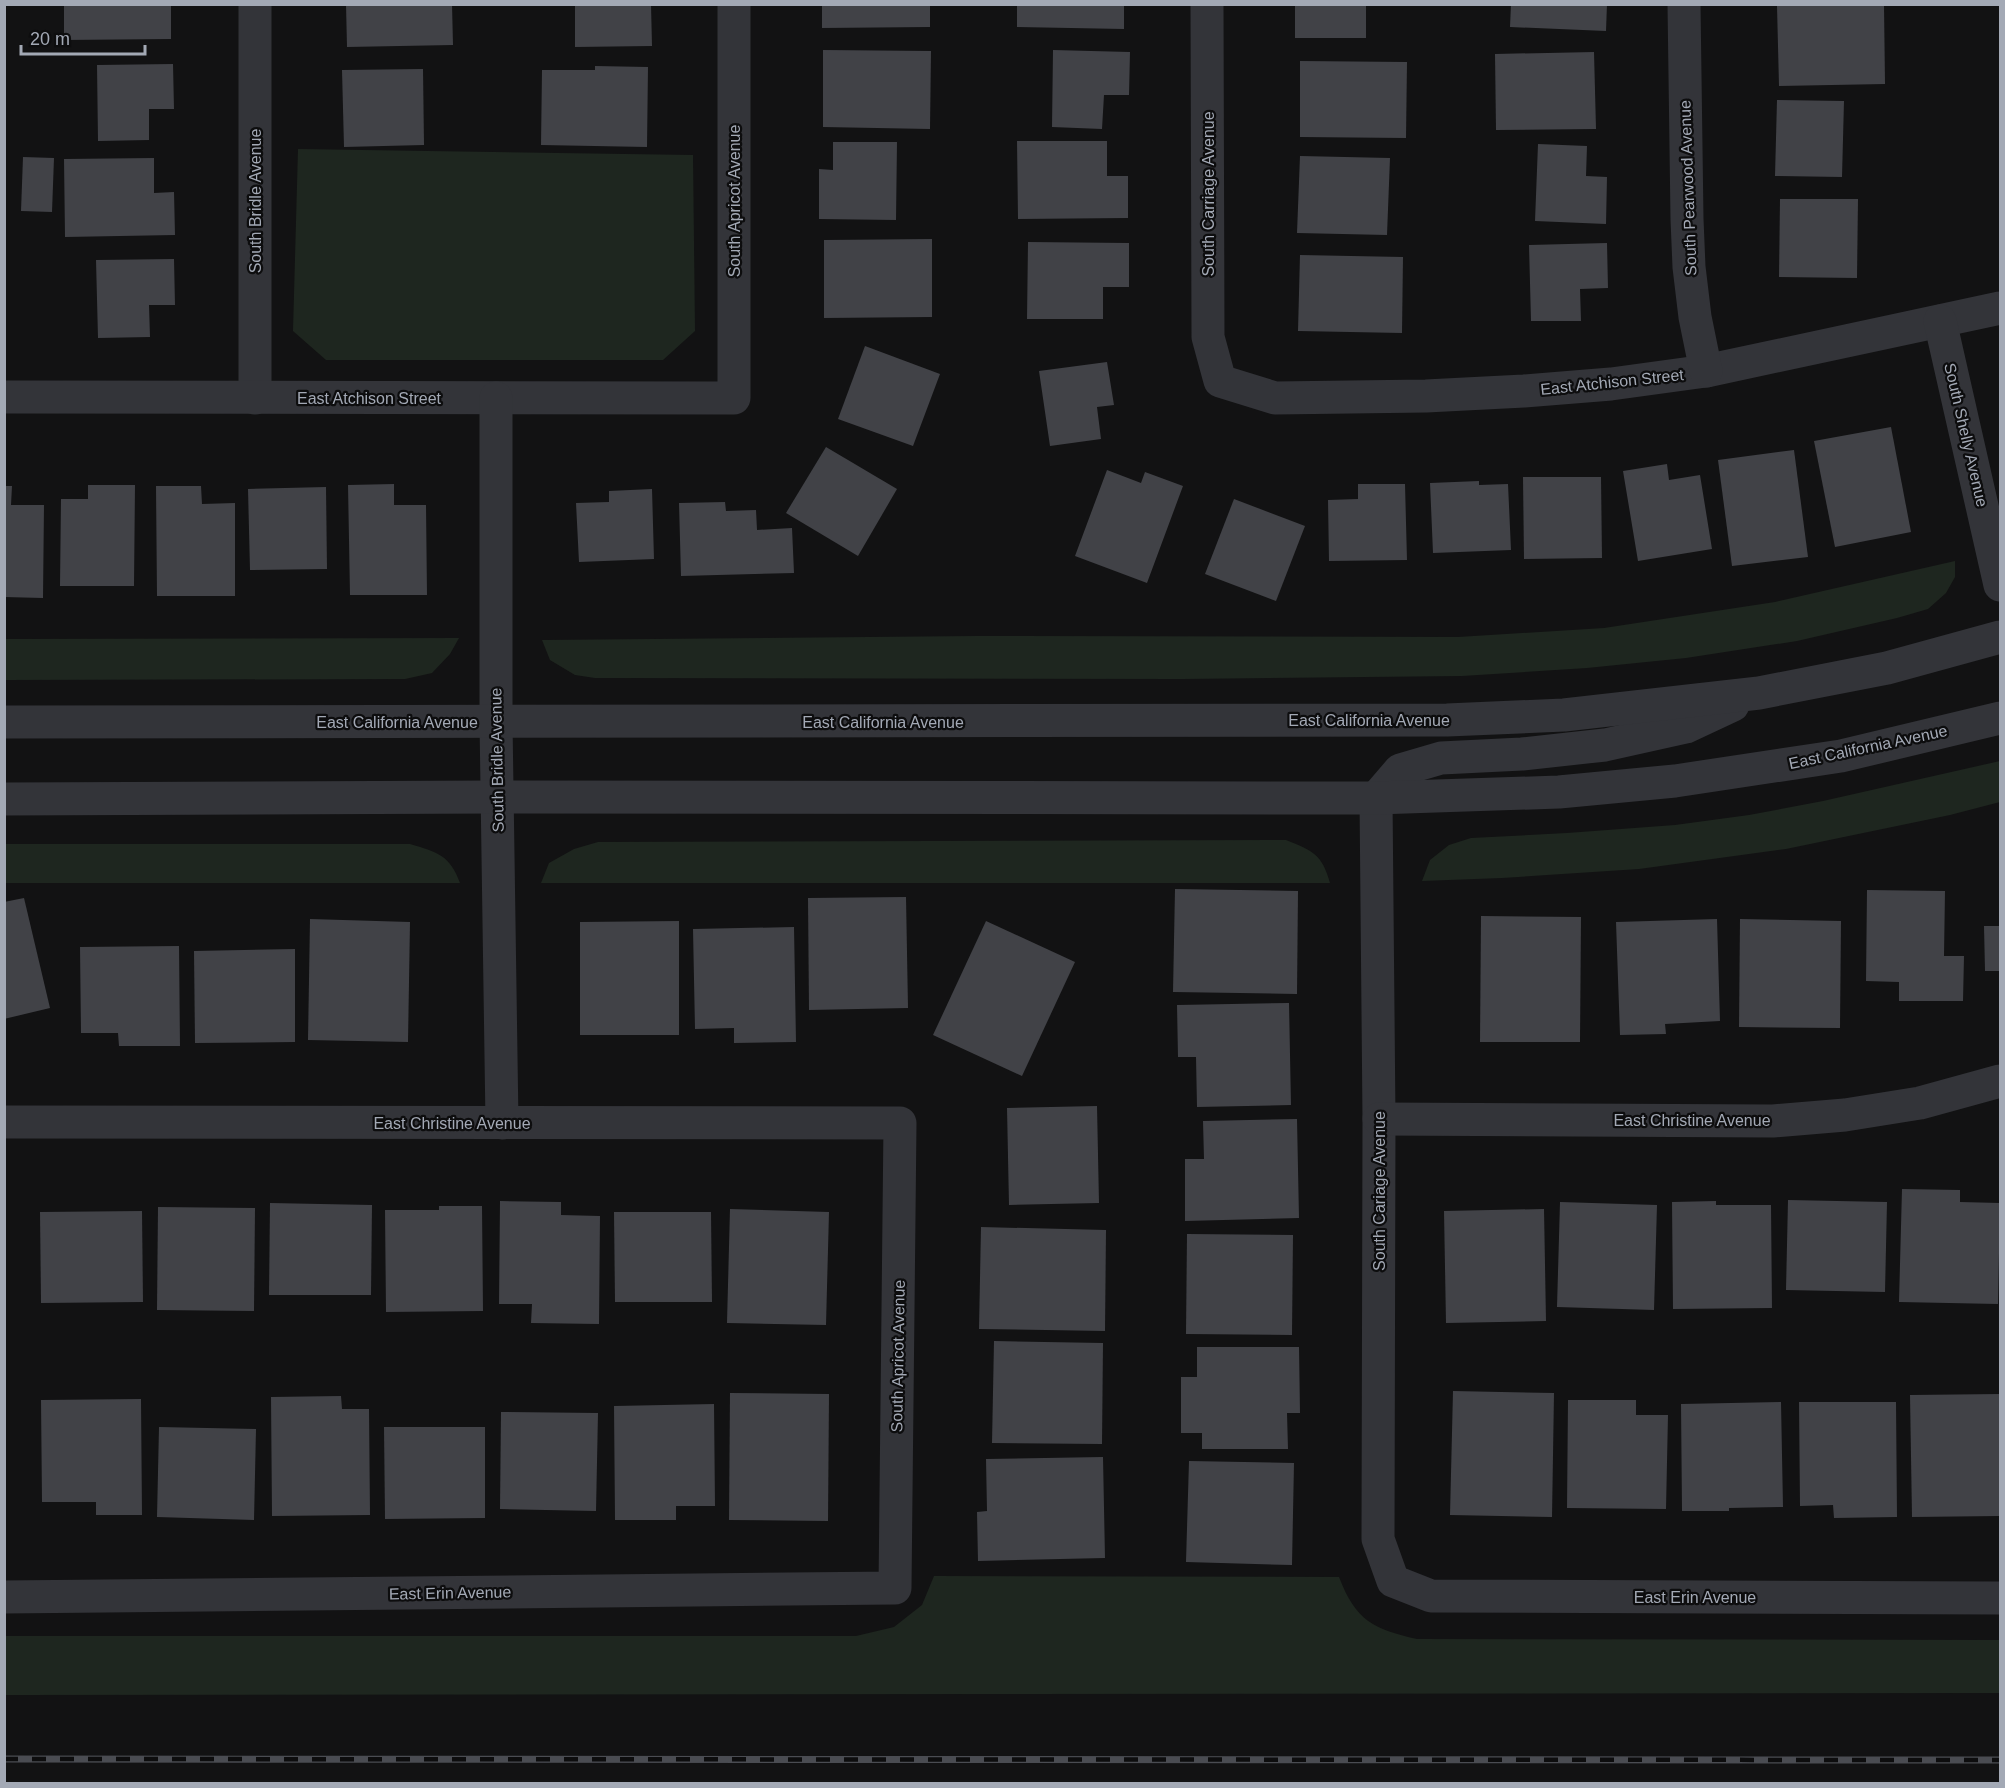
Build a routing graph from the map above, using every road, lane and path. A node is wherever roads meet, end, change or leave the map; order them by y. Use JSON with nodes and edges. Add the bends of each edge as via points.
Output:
{"nodes":[{"id":1,"x":255,"y":4,"type":"edge"},
{"id":2,"x":734,"y":4,"type":"edge"},
{"id":3,"x":1207,"y":4,"type":"edge"},
{"id":4,"x":1684,"y":4,"type":"edge"},
{"id":5,"x":2001,"y":308,"type":"edge"},
{"id":6,"x":1940,"y":321,"type":"junction"},
{"id":7,"x":1706,"y":371,"type":"junction"},
{"id":8,"x":1220,"y":381,"type":"joint"},
{"id":9,"x":4,"y":397,"type":"edge"},
{"id":10,"x":255,"y":398,"type":"junction"},
{"id":11,"x":496,"y":398,"type":"junction"},
{"id":12,"x":734,"y":398,"type":"joint"},
{"id":13,"x":2001,"y":585,"type":"edge"},
{"id":14,"x":2001,"y":637,"type":"edge"},
{"id":15,"x":1759,"y":693,"type":"junction"},
{"id":16,"x":2001,"y":718,"type":"edge"},
{"id":17,"x":4,"y":722,"type":"edge"},
{"id":18,"x":496,"y":722,"type":"junction"},
{"id":19,"x":497,"y":797,"type":"junction"},
{"id":20,"x":1376,"y":798,"type":"junction"},
{"id":21,"x":4,"y":799,"type":"edge"},
{"id":22,"x":2001,"y":1081,"type":"edge"},
{"id":23,"x":1379,"y":1119,"type":"junction"},
{"id":24,"x":4,"y":1122,"type":"edge"},
{"id":25,"x":502,"y":1123,"type":"junction"},
{"id":26,"x":900,"y":1123,"type":"joint"},
{"id":27,"x":1394,"y":1581,"type":"joint"},
{"id":28,"x":895,"y":1588,"type":"joint"},
{"id":29,"x":4,"y":1597,"type":"edge"},
{"id":30,"x":2001,"y":1598,"type":"edge"}],
"edges":[{"from":1,"to":10,"type":"street","name":"South Bridle Avenue"},
{"from":2,"to":12,"type":"street","name":"South Apricot Avenue"},
{"from":3,"to":8,"type":"street","name":"South Carriage Avenue","via":[[1208,337]]},
{"from":4,"to":7,"type":"street","name":"South Pearwood Avenue","via":[[1689,255],[1695,317]]},
{"from":5,"to":6,"type":"street","name":"East Atchison Street"},
{"from":6,"to":7,"type":"street","name":"East Atchison Street"},
{"from":6,"to":13,"type":"street","name":"South Shelly Avenue"},
{"from":7,"to":8,"type":"street","name":"East Atchison Street","via":[[1524,392],[1426,396],[1275,398]]},
{"from":9,"to":10,"type":"street","name":"East Atchison Street"},
{"from":10,"to":11,"type":"street","name":"East Atchison Street"},
{"from":11,"to":12,"type":"street","name":"East Atchison Street"},
{"from":11,"to":18,"type":"street","name":"South Bridle Avenue"},
{"from":14,"to":15,"type":"street","name":"East California Avenue","via":[[1887,668]]},
{"from":15,"to":18,"type":"street","name":"East California Avenue","via":[[1564,715],[1447,720]]},
{"from":15,"to":20,"type":"street","name":"East California Avenue","via":[[1686,727],[1605,745],[1442,758],[1400,770]]},
{"from":16,"to":20,"type":"street","name":"East California Avenue","via":[[1841,756],[1675,781],[1559,792]]},
{"from":17,"to":18,"type":"street","name":"East California Avenue"},
{"from":18,"to":19,"type":"street","name":"South Bridle Avenue"},
{"from":19,"to":20,"type":"street","name":"East California Avenue"},
{"from":19,"to":21,"type":"street","name":"East California Avenue"},
{"from":19,"to":25,"type":"street","name":"South Bridle Avenue"},
{"from":20,"to":23,"type":"street","name":"South Cariage Avenue"},
{"from":22,"to":23,"type":"street","name":"East Christine Avenue","via":[[1920,1103],[1773,1121]]},
{"from":23,"to":27,"type":"street","name":"South Cariage Avenue","via":[[1378,1539]]},
{"from":24,"to":25,"type":"street","name":"East Christine Avenue"},
{"from":25,"to":26,"type":"street","name":"East Christine Avenue"},
{"from":26,"to":28,"type":"street","name":"South Apricot Avenue"},
{"from":27,"to":30,"type":"street","name":"East Erin Avenue","via":[[1431,1596]]},
{"from":28,"to":29,"type":"street","name":"East Erin Avenue"}]}
